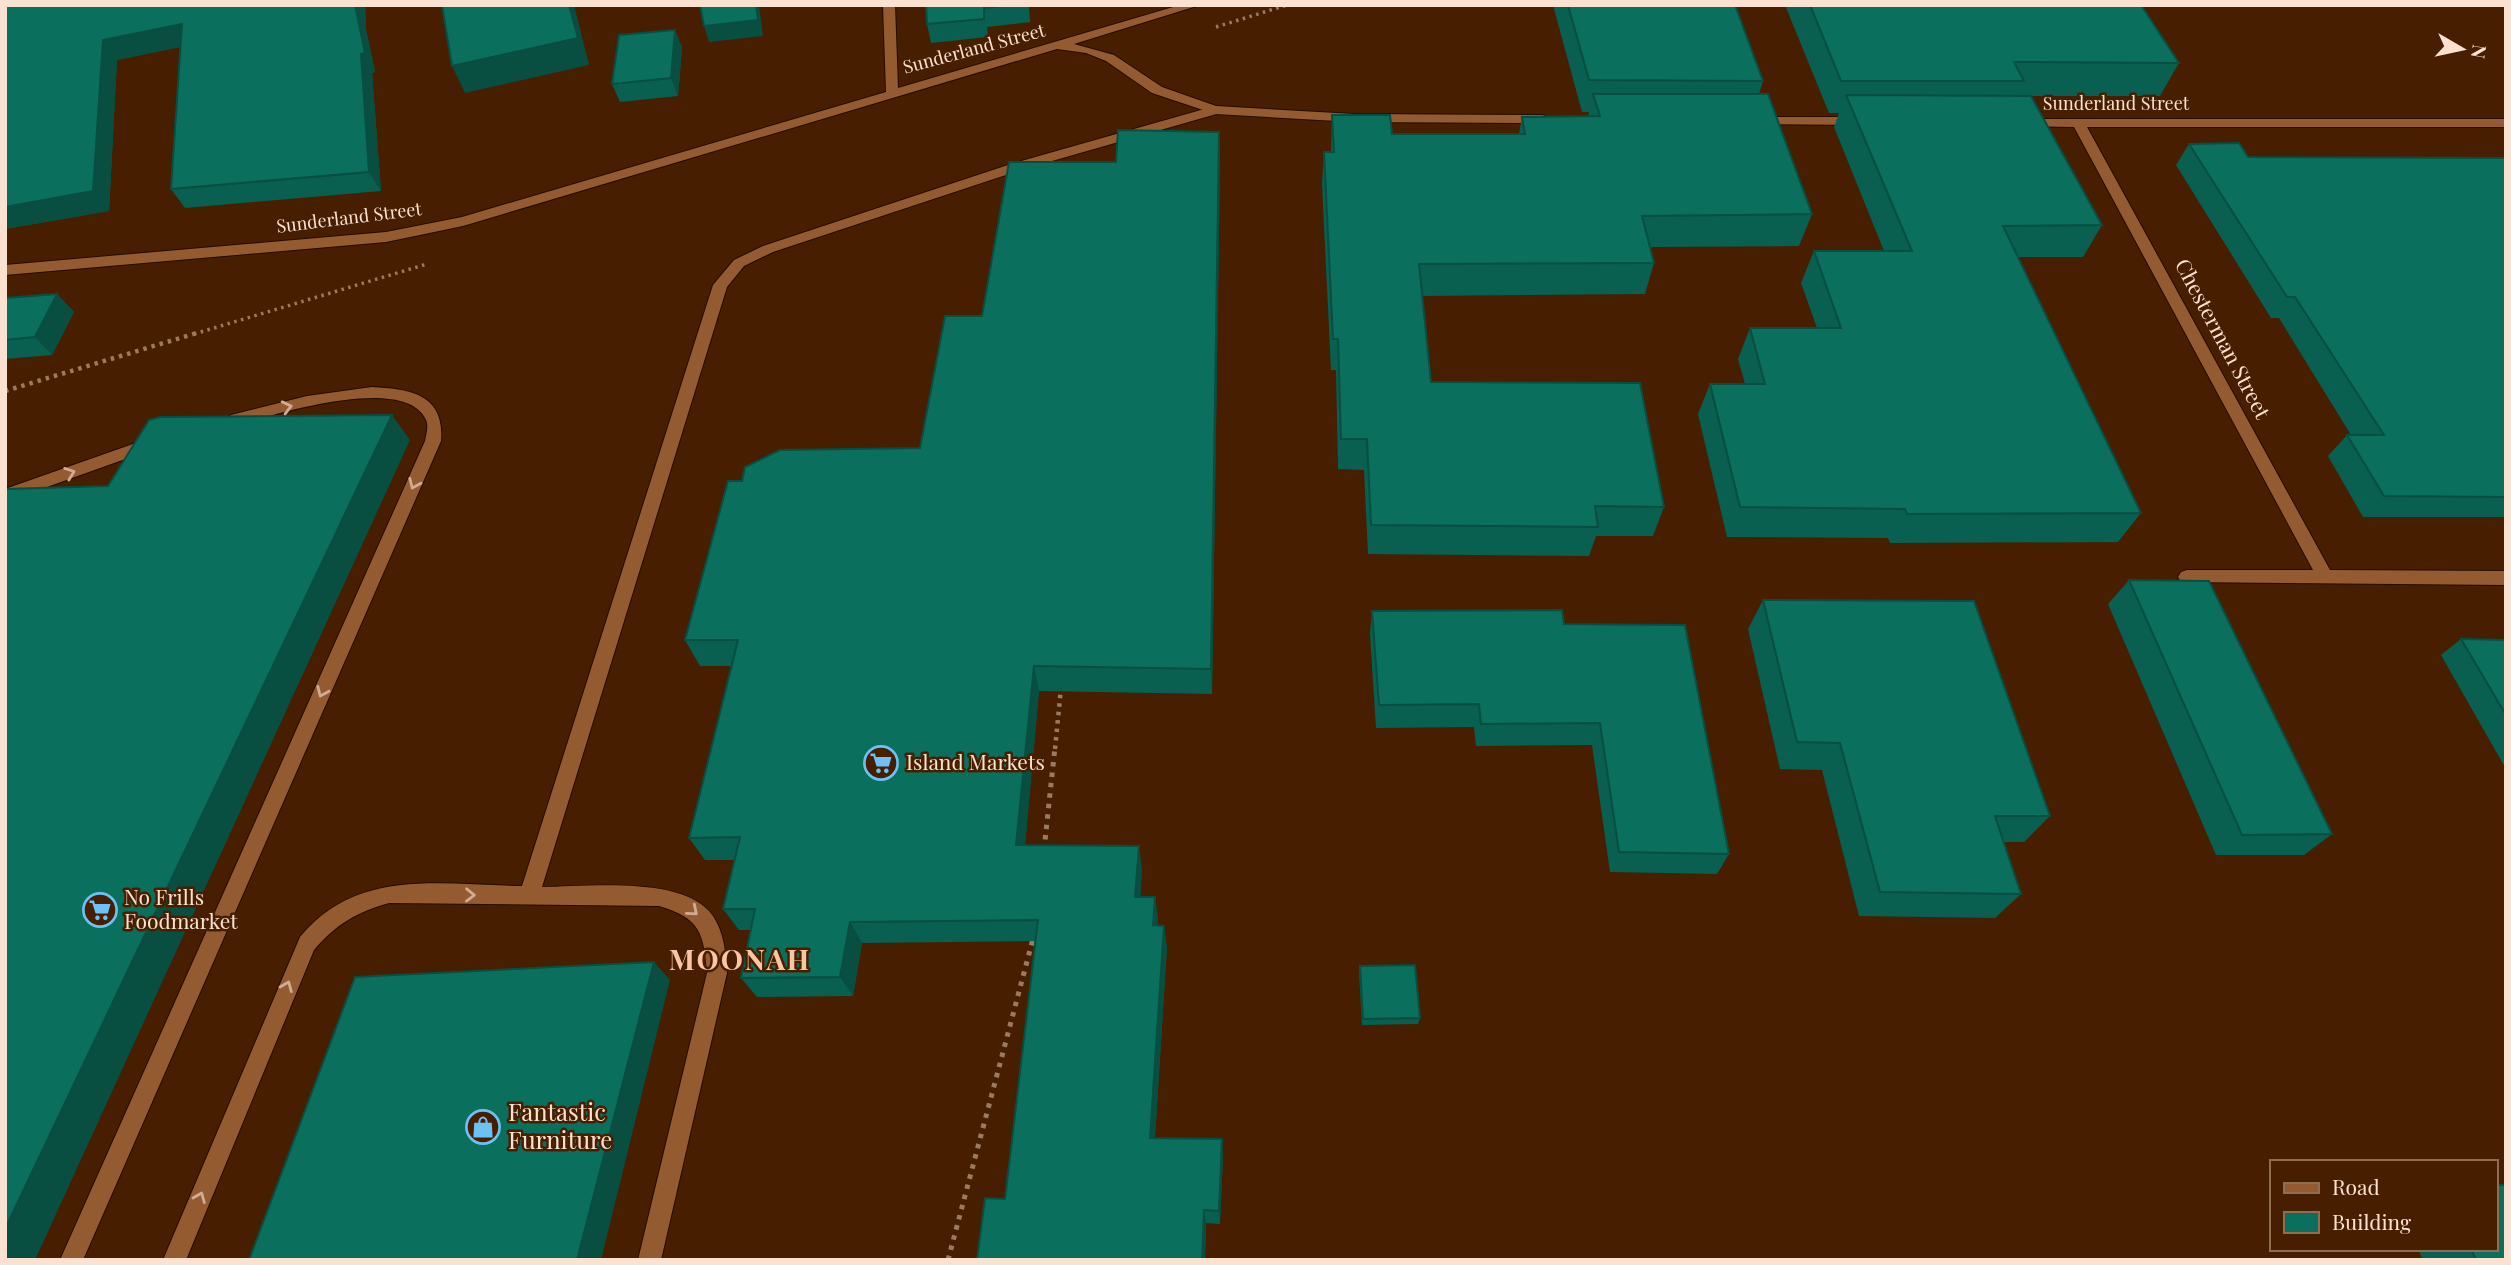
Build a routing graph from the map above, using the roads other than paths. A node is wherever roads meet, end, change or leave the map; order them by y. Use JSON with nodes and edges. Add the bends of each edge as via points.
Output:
{"nodes":[{"id":1,"x":889,"y":5,"type":"edge"},
{"id":2,"x":1194,"y":5,"type":"edge"},
{"id":3,"x":1058,"y":46,"type":"junction"},
{"id":4,"x":892,"y":92,"type":"junction"},
{"id":5,"x":1215,"y":110,"type":"junction"},
{"id":6,"x":1563,"y":120,"type":"edge"},
{"id":7,"x":1744,"y":121,"type":"edge"},
{"id":8,"x":1870,"y":121,"type":"edge"},
{"id":9,"x":2009,"y":122,"type":"edge"},
{"id":10,"x":2078,"y":123,"type":"junction"},
{"id":11,"x":2506,"y":123,"type":"edge"},
{"id":12,"x":5,"y":270,"type":"edge"},
{"id":13,"x":216,"y":425,"type":"edge"},
{"id":14,"x":163,"y":440,"type":"edge"},
{"id":15,"x":5,"y":496,"type":"edge"},
{"id":16,"x":2187,"y":577,"type":"dead end"},
{"id":17,"x":2325,"y":577,"type":"junction"},
{"id":18,"x":2506,"y":578,"type":"edge"},
{"id":19,"x":529,"y":896,"type":"junction"},
{"id":20,"x":71,"y":1260,"type":"edge"},
{"id":21,"x":174,"y":1260,"type":"edge"},
{"id":22,"x":649,"y":1260,"type":"edge"}],
"edges":[{"from":1,"to":4,"type":"street"},
{"from":2,"to":3,"type":"street"},
{"from":3,"to":4,"type":"street","name":"Sunderland Street"},
{"from":3,"to":5,"type":"street","name":"Sunderland Street","via":[[1110,58],[1157,90]]},
{"from":4,"to":12,"type":"street","name":"Sunderland Street","via":[[463,221],[386,237]]},
{"from":5,"to":6,"type":"street","name":"Sunderland Street","via":[[1354,118]]},
{"from":5,"to":19,"type":"street","via":[[1019,166],[768,248],[739,263],[720,285]]},
{"from":7,"to":8,"type":"street"},
{"from":9,"to":10,"type":"street","name":"Sunderland Street"},
{"from":10,"to":11,"type":"street","name":"Sunderland Street"},
{"from":10,"to":17,"type":"street","name":"Chesterman Street"},
{"from":13,"to":20,"type":"street","one_way":true,"via":[[310,401],[389,392],[410,396],[434,420],[433,441]]},
{"from":15,"to":14,"type":"street","one_way":true},
{"from":16,"to":17,"type":"street"},
{"from":17,"to":18,"type":"street"},
{"from":21,"to":19,"type":"street","one_way":true,"via":[[292,975],[326,918],[354,903],[389,894]]},
{"from":19,"to":22,"type":"street","one_way":true,"via":[[659,897],[688,904],[703,918],[716,942],[717,973]]}]}
